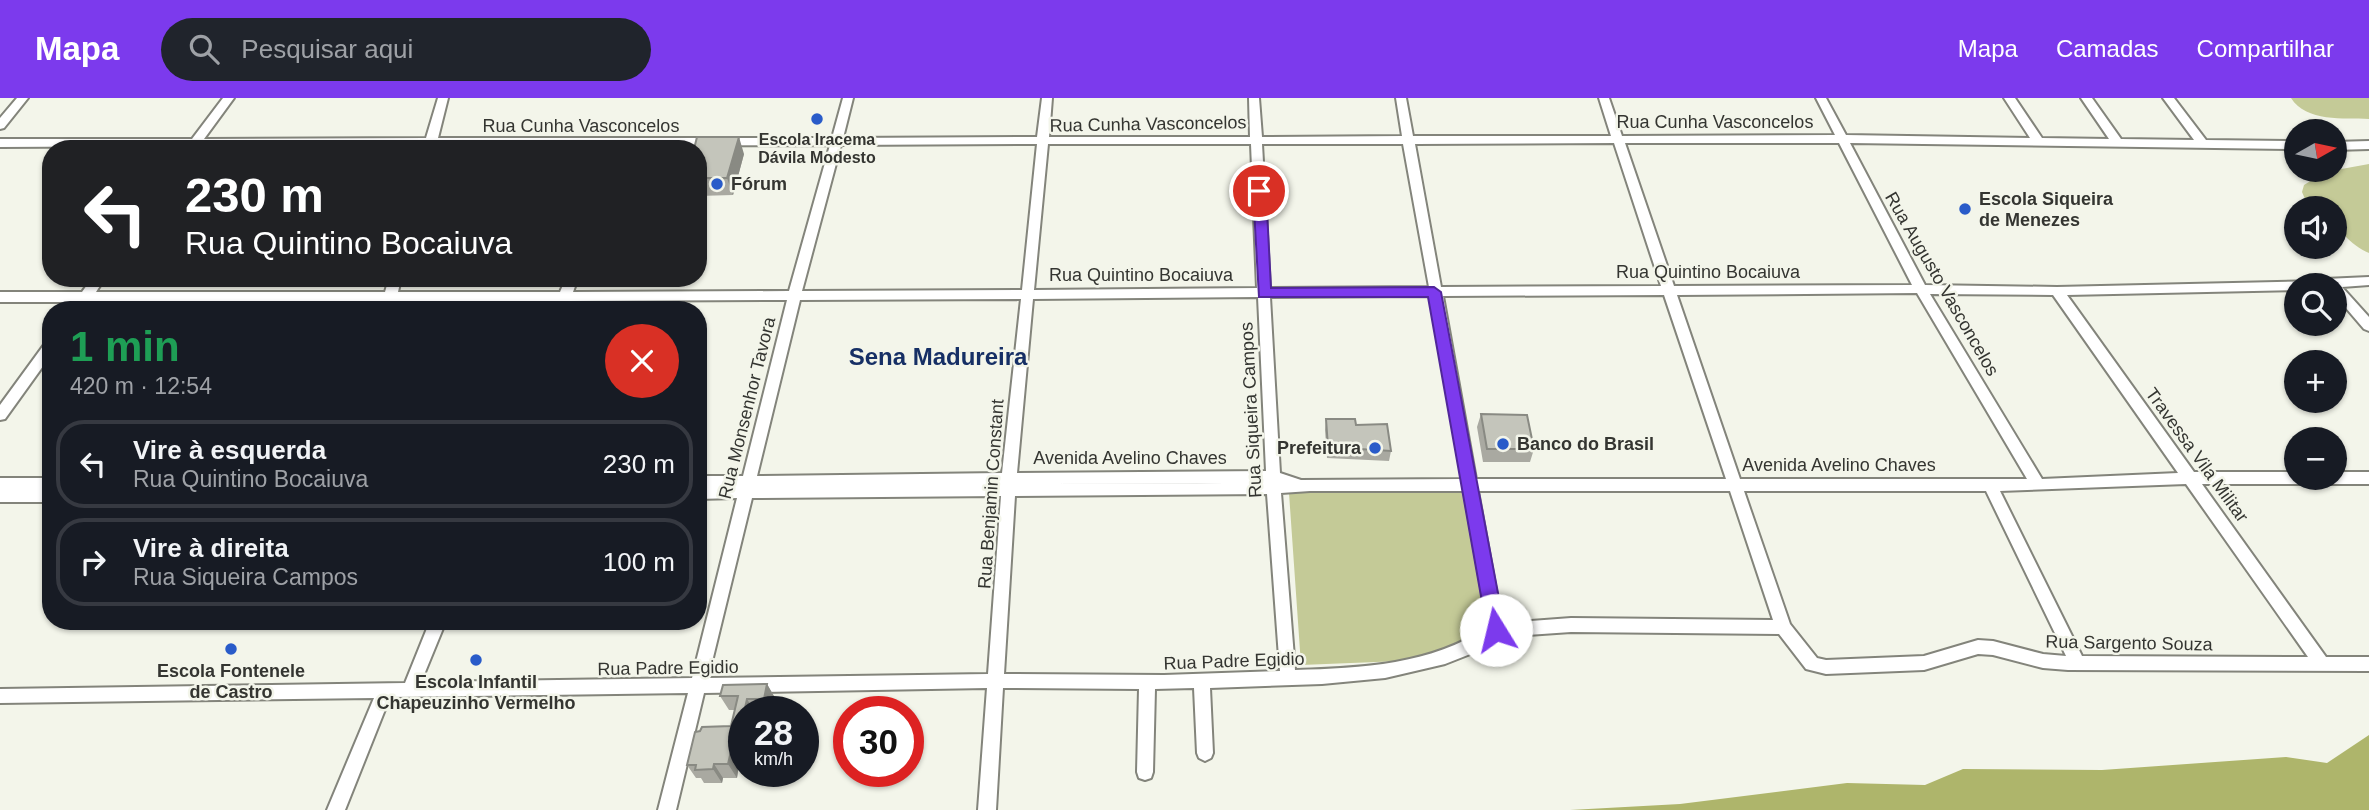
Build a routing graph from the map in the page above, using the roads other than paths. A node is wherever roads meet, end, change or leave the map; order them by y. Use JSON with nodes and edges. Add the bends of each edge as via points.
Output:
{"nodes":[{"id":1,"x":23,"y":98,"type":"edge"},
{"id":2,"x":229,"y":98,"type":"edge"},
{"id":3,"x":443,"y":98,"type":"edge"},
{"id":4,"x":848,"y":98,"type":"edge"},
{"id":5,"x":1047,"y":98,"type":"edge"},
{"id":6,"x":1254,"y":98,"type":"edge"},
{"id":7,"x":1401,"y":98,"type":"edge"},
{"id":8,"x":1604,"y":98,"type":"edge"},
{"id":9,"x":1821,"y":98,"type":"edge"},
{"id":10,"x":2009,"y":98,"type":"edge"},
{"id":11,"x":2086,"y":98,"type":"edge"},
{"id":12,"x":2168,"y":98,"type":"edge"},
{"id":13,"x":0,"y":124,"type":"edge"},
{"id":14,"x":1841,"y":139,"type":"junction"},
{"id":15,"x":198,"y":140,"type":"edge"},
{"id":16,"x":432,"y":140,"type":"edge"},
{"id":17,"x":1257,"y":140,"type":"junction"},
{"id":18,"x":1617,"y":140,"type":"junction"},
{"id":19,"x":1410,"y":141,"type":"junction"},
{"id":20,"x":2038,"y":141,"type":"junction"},
{"id":21,"x":1041,"y":142,"type":"junction"},
{"id":22,"x":2117,"y":142,"type":"junction"},
{"id":23,"x":0,"y":143,"type":"edge"},
{"id":24,"x":834,"y":143,"type":"junction"},
{"id":25,"x":42,"y":144,"type":"edge"},
{"id":26,"x":2203,"y":144,"type":"junction"},
{"id":27,"x":707,"y":145,"type":"edge"},
{"id":28,"x":2284,"y":145,"type":"edge"},
{"id":29,"x":2369,"y":145,"type":"edge"},
{"id":30,"x":2347,"y":146,"type":"edge"},
{"id":31,"x":2369,"y":281,"type":"edge"},
{"id":32,"x":2347,"y":283,"type":"edge"},
{"id":33,"x":2284,"y":286,"type":"edge"},
{"id":34,"x":93,"y":287,"type":"edge"},
{"id":35,"x":393,"y":287,"type":"edge"},
{"id":36,"x":1670,"y":289,"type":"junction"},
{"id":37,"x":1921,"y":289,"type":"junction"},
{"id":38,"x":2057,"y":291,"type":"junction"},
{"id":39,"x":1027,"y":292,"type":"junction"},
{"id":40,"x":1434,"y":292,"type":"junction"},
{"id":41,"x":1264,"y":293,"type":"junction"},
{"id":42,"x":794,"y":294,"type":"junction"},
{"id":43,"x":391,"y":295,"type":"junction"},
{"id":44,"x":0,"y":297,"type":"edge"},
{"id":45,"x":86,"y":297,"type":"junction"},
{"id":46,"x":2347,"y":299,"type":"edge"},
{"id":47,"x":83,"y":301,"type":"edge"},
{"id":48,"x":389,"y":301,"type":"edge"},
{"id":49,"x":519,"y":301,"type":"edge"},
{"id":50,"x":614,"y":301,"type":"edge"},
{"id":51,"x":2369,"y":326,"type":"edge"},
{"id":52,"x":42,"y":357,"type":"edge"},
{"id":53,"x":0,"y":415,"type":"edge"},
{"id":54,"x":2190,"y":478,"type":"junction"},
{"id":55,"x":2366,"y":481,"type":"edge"},
{"id":56,"x":1274,"y":482,"type":"junction"},
{"id":57,"x":707,"y":483,"type":"edge"},
{"id":58,"x":0,"y":484,"type":"edge"},
{"id":59,"x":42,"y":484,"type":"edge"},
{"id":60,"x":1009,"y":484,"type":"junction"},
{"id":61,"x":1734,"y":484,"type":"junction"},
{"id":62,"x":1470,"y":485,"type":"junction"},
{"id":63,"x":1990,"y":485,"type":"junction"},
{"id":64,"x":2038,"y":485,"type":"junction"},
{"id":65,"x":748,"y":487,"type":"junction"},
{"id":66,"x":707,"y":492,"type":"edge"},
{"id":67,"x":0,"y":496,"type":"edge"},
{"id":68,"x":42,"y":496,"type":"edge"},
{"id":69,"x":1783,"y":627,"type":"junction"},
{"id":70,"x":434,"y":630,"type":"edge"},
{"id":71,"x":1496,"y":630,"type":"junction"},
{"id":72,"x":2077,"y":663,"type":"junction"},
{"id":73,"x":2369,"y":664,"type":"edge"},
{"id":74,"x":2323,"y":665,"type":"junction"},
{"id":75,"x":1288,"y":677,"type":"junction"},
{"id":76,"x":997,"y":681,"type":"junction"},
{"id":77,"x":1202,"y":681,"type":"junction"},
{"id":78,"x":1147,"y":683,"type":"junction"},
{"id":79,"x":697,"y":687,"type":"junction"},
{"id":80,"x":385,"y":691,"type":"junction"},
{"id":81,"x":410,"y":691,"type":"junction"},
{"id":82,"x":0,"y":696,"type":"edge"},
{"id":83,"x":1205,"y":753,"type":"dead end"},
{"id":84,"x":1145,"y":772,"type":"dead end"},
{"id":85,"x":336,"y":810,"type":"edge"},
{"id":86,"x":667,"y":810,"type":"edge"},
{"id":87,"x":987,"y":810,"type":"edge"}],
"edges":[{"from":1,"to":13,"type":"street"},
{"from":2,"to":15,"type":"street"},
{"from":3,"to":16,"type":"street"},
{"from":4,"to":24,"type":"street","name":"Rua Monsenhor Tavora"},
{"from":5,"to":21,"type":"street","name":"Rua Benjamin Constant"},
{"from":6,"to":17,"type":"street","name":"Rua Siqueira Campos"},
{"from":7,"to":19,"type":"street"},
{"from":8,"to":18,"type":"street"},
{"from":9,"to":14,"type":"street","name":"Rua Augusto Vasconcelos"},
{"from":10,"to":20,"type":"street"},
{"from":11,"to":22,"type":"street"},
{"from":12,"to":26,"type":"street"},
{"from":14,"to":18,"type":"street","name":"Rua Cunha Vasconcelos"},
{"from":14,"to":20,"type":"street","name":"Rua Cunha Vasconcelos"},
{"from":14,"to":37,"type":"street","name":"Rua Augusto Vasconcelos"},
{"from":17,"to":19,"type":"street","name":"Rua Cunha Vasconcelos"},
{"from":17,"to":21,"type":"street","name":"Rua Cunha Vasconcelos"},
{"from":17,"to":41,"type":"street","name":"Rua Siqueira Campos"},
{"from":18,"to":19,"type":"street","name":"Rua Cunha Vasconcelos"},
{"from":18,"to":36,"type":"street"},
{"from":19,"to":40,"type":"street"},
{"from":20,"to":22,"type":"street","name":"Rua Cunha Vasconcelos"},
{"from":21,"to":24,"type":"street","name":"Rua Cunha Vasconcelos"},
{"from":21,"to":39,"type":"street","name":"Rua Benjamin Constant"},
{"from":22,"to":26,"type":"street","name":"Rua Cunha Vasconcelos"},
{"from":23,"to":25,"type":"street","name":"Rua Cunha Vasconcelos"},
{"from":24,"to":27,"type":"street","name":"Rua Cunha Vasconcelos"},
{"from":24,"to":42,"type":"street","name":"Rua Monsenhor Tavora"},
{"from":26,"to":28,"type":"street","name":"Rua Cunha Vasconcelos"},
{"from":29,"to":30,"type":"street"},
{"from":31,"to":32,"type":"street","name":"Rua Quintino Bocaiuva"},
{"from":33,"to":38,"type":"street","name":"Rua Quintino Bocaiuva"},
{"from":34,"to":45,"type":"street"},
{"from":35,"to":43,"type":"street"},
{"from":36,"to":37,"type":"street","name":"Rua Quintino Bocaiuva"},
{"from":36,"to":40,"type":"street","name":"Rua Quintino Bocaiuva"},
{"from":36,"to":61,"type":"street"},
{"from":37,"to":38,"type":"street","name":"Rua Quintino Bocaiuva"},
{"from":37,"to":64,"type":"street","name":"Rua Augusto Vasconcelos"},
{"from":38,"to":54,"type":"street","name":"Travessa Vila Militar"},
{"from":39,"to":41,"type":"street","name":"Rua Quintino Bocaiuva"},
{"from":39,"to":42,"type":"street","name":"Rua Quintino Bocaiuva"},
{"from":39,"to":60,"type":"street","name":"Rua Benjamin Constant"},
{"from":40,"to":41,"type":"street","name":"Rua Quintino Bocaiuva"},
{"from":40,"to":62,"type":"street"},
{"from":41,"to":56,"type":"street","name":"Rua Siqueira Campos"},
{"from":42,"to":50,"type":"street","name":"Rua Quintino Bocaiuva"},
{"from":42,"to":65,"type":"street","name":"Rua Monsenhor Tavora"},
{"from":43,"to":45,"type":"street","name":"Rua Quintino Bocaiuva"},
{"from":43,"to":48,"type":"street"},
{"from":43,"to":49,"type":"street","name":"Rua Quintino Bocaiuva"},
{"from":44,"to":45,"type":"street","name":"Rua Quintino Bocaiuva"},
{"from":45,"to":47,"type":"street"},
{"from":46,"to":51,"type":"street"},
{"from":52,"to":53,"type":"street"},
{"from":54,"to":55,"type":"street","name":"Avenida Avelino Chaves"},
{"from":54,"to":64,"type":"street","name":"Avenida Avelino Chaves"},
{"from":54,"to":74,"type":"street","name":"Travessa Vila Militar"},
{"from":56,"to":60,"type":"street","name":"Avenida Avelino Chaves"},
{"from":56,"to":62,"type":"street","name":"Avenida Avelino Chaves"},
{"from":56,"to":75,"type":"street","name":"Rua Siqueira Campos"},
{"from":57,"to":65,"type":"street","name":"Avenida Avelino Chaves"},
{"from":58,"to":59,"type":"street"},
{"from":60,"to":65,"type":"street","name":"Avenida Avelino Chaves"},
{"from":60,"to":76,"type":"street","name":"Rua Benjamin Constant"},
{"from":61,"to":62,"type":"street","name":"Avenida Avelino Chaves"},
{"from":61,"to":63,"type":"street","name":"Avenida Avelino Chaves"},
{"from":61,"to":69,"type":"street"},
{"from":62,"to":71,"type":"street"},
{"from":63,"to":64,"type":"street","name":"Avenida Avelino Chaves"},
{"from":63,"to":72,"type":"street"},
{"from":65,"to":66,"type":"street","name":"Avenida Avelino Chaves"},
{"from":65,"to":79,"type":"street","name":"Rua Monsenhor Tavora"},
{"from":67,"to":68,"type":"street"},
{"from":69,"to":71,"type":"street","via":[[1571,625]]},
{"from":69,"to":72,"type":"street","name":"Rua Sargento Souza","via":[[1816,666],[1924,663],[1978,647]]},
{"from":70,"to":81,"type":"street"},
{"from":71,"to":75,"type":"street","name":"Rua Padre Egidio","via":[[1443,657],[1358,674]]},
{"from":72,"to":74,"type":"street","name":"Rua Sargento Souza"},
{"from":73,"to":74,"type":"street","name":"Rua Sargento Souza"},
{"from":75,"to":77,"type":"street","name":"Rua Padre Egidio"},
{"from":76,"to":78,"type":"street","name":"Rua Padre Egidio"},
{"from":76,"to":79,"type":"street","name":"Rua Padre Egidio"},
{"from":76,"to":87,"type":"street","name":"Rua Benjamin Constant"},
{"from":77,"to":78,"type":"street","name":"Rua Padre Egidio"},
{"from":77,"to":83,"type":"street"},
{"from":78,"to":84,"type":"street"},
{"from":79,"to":81,"type":"street","name":"Rua Padre Egidio"},
{"from":79,"to":86,"type":"street","name":"Rua Monsenhor Tavora"},
{"from":80,"to":81,"type":"street","name":"Rua Padre Egidio"},
{"from":80,"to":82,"type":"street","name":"Rua Padre Egidio"},
{"from":80,"to":85,"type":"street"}]}
